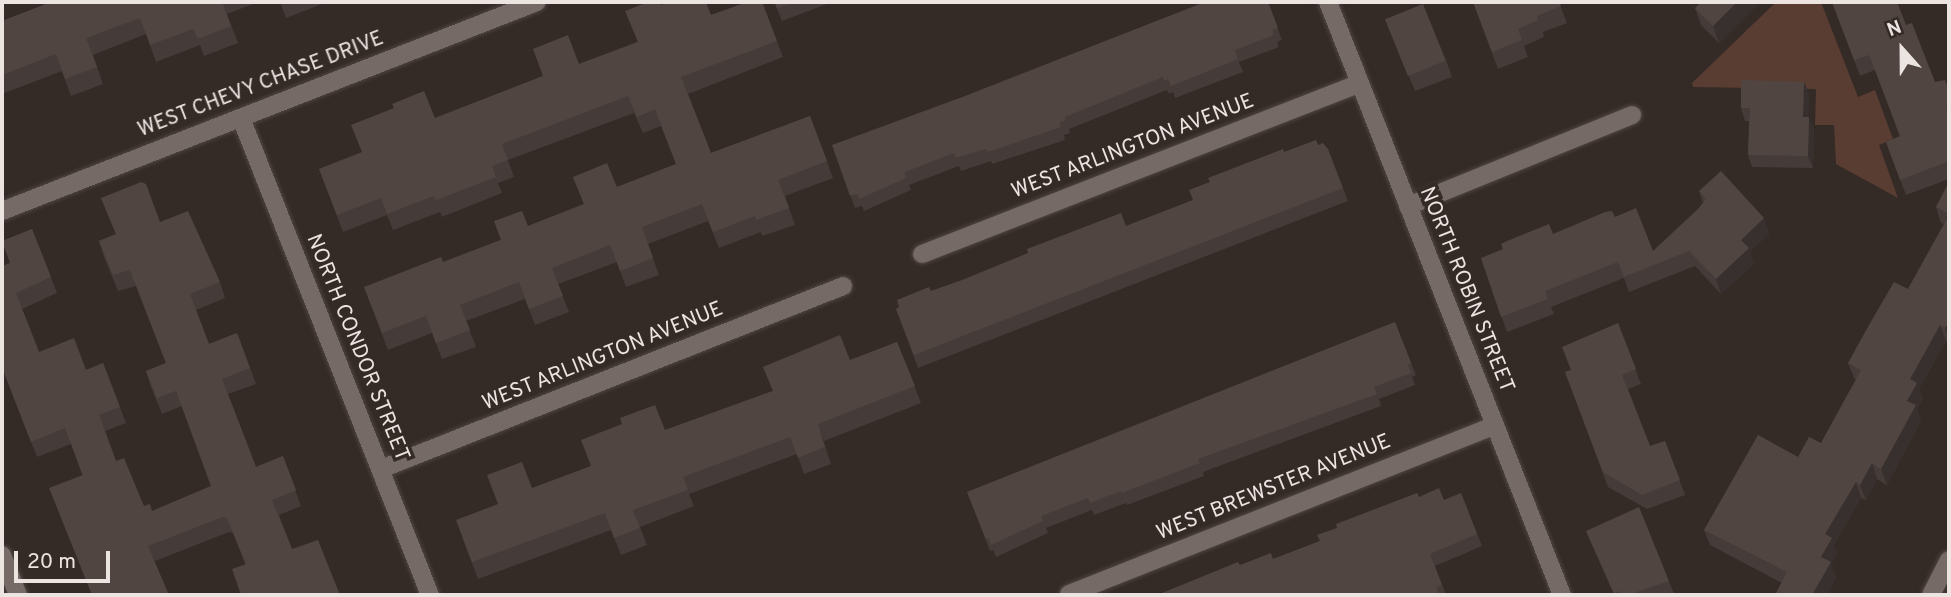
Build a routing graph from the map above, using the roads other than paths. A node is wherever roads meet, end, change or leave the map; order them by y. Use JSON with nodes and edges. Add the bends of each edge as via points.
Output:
{"nodes":[{"id":1,"x":537,"y":2,"type":"edge"},
{"id":2,"x":1328,"y":2,"type":"edge"},
{"id":3,"x":1360,"y":83,"type":"junction"},
{"id":4,"x":1632,"y":115,"type":"dead end"},
{"id":5,"x":241,"y":118,"type":"junction"},
{"id":6,"x":1408,"y":206,"type":"junction"},
{"id":7,"x":2,"y":211,"type":"edge"},
{"id":8,"x":922,"y":254,"type":"dead end"},
{"id":9,"x":843,"y":286,"type":"dead end"},
{"id":10,"x":1495,"y":425,"type":"junction"},
{"id":11,"x":381,"y":469,"type":"junction"},
{"id":12,"x":2,"y":555,"type":"edge"},
{"id":13,"x":1949,"y":561,"type":"edge"},
{"id":14,"x":1069,"y":594,"type":"edge"},
{"id":15,"x":18,"y":595,"type":"edge"},
{"id":16,"x":430,"y":595,"type":"edge"},
{"id":17,"x":1562,"y":595,"type":"edge"},
{"id":18,"x":1931,"y":595,"type":"edge"}],
"edges":[{"from":1,"to":5,"type":"street","name":"WEST CHEVY CHASE DRIVE"},
{"from":2,"to":3,"type":"street","name":"NORTH ROBIN STREET"},
{"from":3,"to":6,"type":"street","name":"NORTH ROBIN STREET"},
{"from":3,"to":8,"type":"street","name":"WEST ARLINGTON AVENUE"},
{"from":4,"to":6,"type":"street"},
{"from":5,"to":7,"type":"street","name":"WEST CHEVY CHASE DRIVE"},
{"from":5,"to":11,"type":"street","name":"NORTH CONDOR STREET"},
{"from":6,"to":10,"type":"street","name":"NORTH ROBIN STREET"},
{"from":9,"to":11,"type":"street","name":"WEST ARLINGTON AVENUE"},
{"from":10,"to":14,"type":"street","name":"WEST BREWSTER AVENUE"},
{"from":10,"to":17,"type":"street","name":"NORTH ROBIN STREET"},
{"from":11,"to":16,"type":"street","name":"NORTH CONDOR STREET"},
{"from":12,"to":15,"type":"street"},
{"from":13,"to":18,"type":"street"}]}
